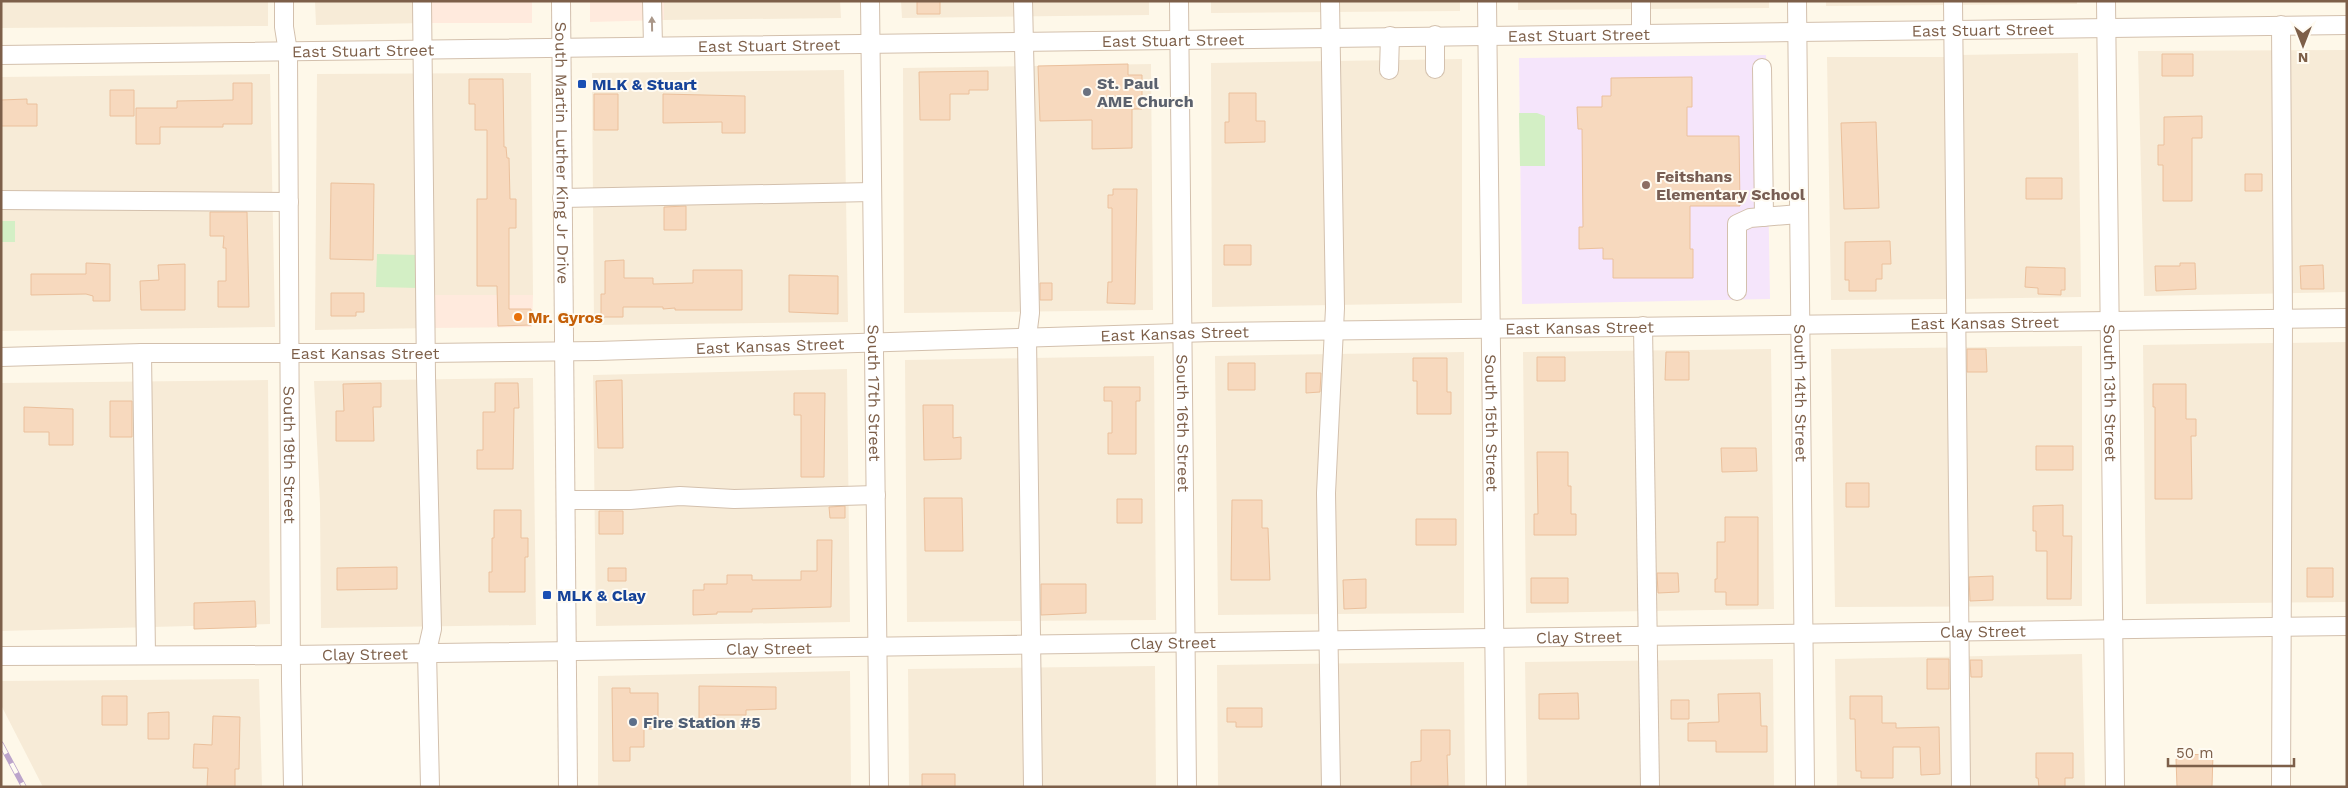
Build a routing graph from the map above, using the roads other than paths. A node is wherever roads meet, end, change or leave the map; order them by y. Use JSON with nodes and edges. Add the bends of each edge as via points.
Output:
{"nodes":[{"id":1,"x":284,"y":1,"type":"edge"},
{"id":2,"x":422,"y":1,"type":"edge"},
{"id":3,"x":561,"y":1,"type":"edge"},
{"id":4,"x":652,"y":1,"type":"edge"},
{"id":5,"x":870,"y":1,"type":"edge"},
{"id":6,"x":1023,"y":1,"type":"edge"},
{"id":7,"x":1179,"y":1,"type":"edge"},
{"id":8,"x":1330,"y":1,"type":"edge"},
{"id":9,"x":1487,"y":1,"type":"edge"},
{"id":10,"x":1641,"y":1,"type":"edge"},
{"id":11,"x":1797,"y":1,"type":"edge"},
{"id":12,"x":1953,"y":1,"type":"edge"},
{"id":13,"x":2106,"y":1,"type":"edge"},
{"id":14,"x":2281,"y":25,"type":"junction"},
{"id":15,"x":2347,"y":25,"type":"edge"},
{"id":16,"x":2106,"y":26,"type":"junction"},
{"id":17,"x":1953,"y":29,"type":"junction"},
{"id":18,"x":1797,"y":31,"type":"junction"},
{"id":19,"x":1641,"y":33,"type":"junction"},
{"id":20,"x":1435,"y":35,"type":"junction"},
{"id":21,"x":1488,"y":35,"type":"junction"},
{"id":22,"x":1390,"y":36,"type":"junction"},
{"id":23,"x":1331,"y":37,"type":"junction"},
{"id":24,"x":1179,"y":40,"type":"junction"},
{"id":25,"x":1023,"y":42,"type":"junction"},
{"id":26,"x":871,"y":44,"type":"junction"},
{"id":27,"x":653,"y":46,"type":"junction"},
{"id":28,"x":562,"y":48,"type":"junction"},
{"id":29,"x":423,"y":50,"type":"junction"},
{"id":30,"x":288,"y":52,"type":"junction"},
{"id":31,"x":1,"y":55,"type":"edge"},
{"id":32,"x":1762,"y":68,"type":"dead end"},
{"id":33,"x":1435,"y":69,"type":"dead end"},
{"id":34,"x":1389,"y":70,"type":"dead end"},
{"id":35,"x":872,"y":192,"type":"junction"},
{"id":36,"x":562,"y":198,"type":"junction"},
{"id":37,"x":1,"y":200,"type":"edge"},
{"id":38,"x":289,"y":202,"type":"junction"},
{"id":39,"x":1799,"y":214,"type":"junction"},
{"id":40,"x":1764,"y":217,"type":"junction"},
{"id":41,"x":1737,"y":291,"type":"dead end"},
{"id":42,"x":2347,"y":318,"type":"edge"},
{"id":43,"x":2283,"y":319,"type":"junction"},
{"id":44,"x":2109,"y":320,"type":"junction"},
{"id":45,"x":1955,"y":322,"type":"junction"},
{"id":46,"x":1801,"y":325,"type":"junction"},
{"id":47,"x":1643,"y":326,"type":"junction"},
{"id":48,"x":1491,"y":328,"type":"junction"},
{"id":49,"x":1333,"y":330,"type":"junction"},
{"id":50,"x":1183,"y":333,"type":"junction"},
{"id":51,"x":1027,"y":337,"type":"junction"},
{"id":52,"x":874,"y":341,"type":"junction"},
{"id":53,"x":564,"y":351,"type":"junction"},
{"id":54,"x":289,"y":352,"type":"junction"},
{"id":55,"x":142,"y":353,"type":"junction"},
{"id":56,"x":426,"y":353,"type":"junction"},
{"id":57,"x":1,"y":357,"type":"edge"},
{"id":58,"x":876,"y":495,"type":"junction"},
{"id":59,"x":566,"y":500,"type":"junction"},
{"id":60,"x":2347,"y":626,"type":"edge"},
{"id":61,"x":2281,"y":627,"type":"junction"},
{"id":62,"x":2113,"y":630,"type":"junction"},
{"id":63,"x":1804,"y":633,"type":"junction"},
{"id":64,"x":1959,"y":633,"type":"junction"},
{"id":65,"x":1648,"y":635,"type":"junction"},
{"id":66,"x":1494,"y":638,"type":"junction"},
{"id":67,"x":1329,"y":639,"type":"junction"},
{"id":68,"x":1185,"y":641,"type":"junction"},
{"id":69,"x":1030,"y":644,"type":"junction"},
{"id":70,"x":877,"y":646,"type":"junction"},
{"id":71,"x":567,"y":649,"type":"junction"},
{"id":72,"x":428,"y":651,"type":"junction"},
{"id":73,"x":291,"y":654,"type":"junction"},
{"id":74,"x":146,"y":655,"type":"junction"},
{"id":75,"x":1,"y":656,"type":"edge"},
{"id":76,"x":293,"y":787,"type":"edge"},
{"id":77,"x":430,"y":787,"type":"edge"},
{"id":78,"x":568,"y":787,"type":"edge"},
{"id":79,"x":879,"y":787,"type":"edge"},
{"id":80,"x":1033,"y":787,"type":"edge"},
{"id":81,"x":1187,"y":787,"type":"edge"},
{"id":82,"x":1331,"y":787,"type":"edge"},
{"id":83,"x":1496,"y":787,"type":"edge"},
{"id":84,"x":1650,"y":787,"type":"edge"},
{"id":85,"x":1805,"y":787,"type":"edge"},
{"id":86,"x":1961,"y":787,"type":"edge"},
{"id":87,"x":2115,"y":787,"type":"edge"},
{"id":88,"x":2281,"y":787,"type":"edge"}],
"edges":[{"from":1,"to":30,"type":"street","name":"South 19th Street"},
{"from":2,"to":29,"type":"street"},
{"from":3,"to":28,"type":"street","name":"South Martin Luther King Jr Drive"},
{"from":27,"to":4,"type":"street","one_way":true},
{"from":5,"to":26,"type":"street","name":"South 17th Street"},
{"from":6,"to":25,"type":"street"},
{"from":7,"to":24,"type":"street","name":"South 16th Street"},
{"from":8,"to":23,"type":"street"},
{"from":9,"to":21,"type":"street","name":"South 15th Street"},
{"from":10,"to":19,"type":"street"},
{"from":11,"to":18,"type":"street","name":"South 14th Street"},
{"from":12,"to":17,"type":"street"},
{"from":13,"to":16,"type":"street","name":"South 13th Street"},
{"from":14,"to":15,"type":"street","name":"East Stuart Street"},
{"from":14,"to":16,"type":"street","name":"East Stuart Street"},
{"from":14,"to":43,"type":"street"},
{"from":16,"to":17,"type":"street","name":"East Stuart Street"},
{"from":16,"to":44,"type":"street","name":"South 13th Street"},
{"from":17,"to":18,"type":"street","name":"East Stuart Street"},
{"from":17,"to":45,"type":"street"},
{"from":18,"to":19,"type":"street","name":"East Stuart Street"},
{"from":18,"to":39,"type":"street","name":"South 14th Street"},
{"from":19,"to":21,"type":"street","name":"East Stuart Street"},
{"from":20,"to":21,"type":"street","name":"East Stuart Street"},
{"from":20,"to":22,"type":"street","name":"East Stuart Street"},
{"from":20,"to":33,"type":"street"},
{"from":21,"to":48,"type":"street","name":"South 15th Street"},
{"from":22,"to":23,"type":"street","name":"East Stuart Street"},
{"from":22,"to":34,"type":"street"},
{"from":23,"to":24,"type":"street","name":"East Stuart Street"},
{"from":23,"to":49,"type":"street"},
{"from":24,"to":25,"type":"street","name":"East Stuart Street"},
{"from":24,"to":50,"type":"street","name":"South 16th Street"},
{"from":25,"to":26,"type":"street","name":"East Stuart Street"},
{"from":25,"to":51,"type":"street","via":[[1030,313]]},
{"from":26,"to":27,"type":"street","name":"East Stuart Street"},
{"from":26,"to":35,"type":"street","name":"South 17th Street"},
{"from":27,"to":28,"type":"street","name":"East Stuart Street"},
{"from":28,"to":29,"type":"street","name":"East Stuart Street"},
{"from":28,"to":36,"type":"street","name":"South Martin Luther King Jr Drive"},
{"from":29,"to":30,"type":"street","name":"East Stuart Street"},
{"from":29,"to":56,"type":"street"},
{"from":30,"to":31,"type":"street","name":"East Stuart Street"},
{"from":30,"to":38,"type":"street","name":"South 19th Street"},
{"from":32,"to":40,"type":"street"},
{"from":35,"to":36,"type":"street"},
{"from":35,"to":52,"type":"street","name":"South 17th Street"},
{"from":36,"to":53,"type":"street","name":"South Martin Luther King Jr Drive"},
{"from":37,"to":38,"type":"street"},
{"from":38,"to":54,"type":"street","name":"South 19th Street"},
{"from":39,"to":40,"type":"street"},
{"from":39,"to":46,"type":"street","name":"South 14th Street"},
{"from":40,"to":41,"type":"street","via":[[1750,218],[1737,224]]},
{"from":42,"to":43,"type":"street","name":"East Kansas Street"},
{"from":43,"to":44,"type":"street","name":"East Kansas Street"},
{"from":43,"to":61,"type":"street"},
{"from":44,"to":45,"type":"street","name":"East Kansas Street"},
{"from":44,"to":62,"type":"street","name":"South 13th Street"},
{"from":45,"to":46,"type":"street","name":"East Kansas Street"},
{"from":45,"to":64,"type":"street"},
{"from":46,"to":47,"type":"street","name":"East Kansas Street"},
{"from":46,"to":63,"type":"street","name":"South 14th Street"},
{"from":47,"to":48,"type":"street","name":"East Kansas Street"},
{"from":47,"to":65,"type":"street"},
{"from":48,"to":49,"type":"street","name":"East Kansas Street"},
{"from":48,"to":66,"type":"street","name":"South 15th Street"},
{"from":49,"to":50,"type":"street","name":"East Kansas Street"},
{"from":49,"to":67,"type":"street","via":[[1326,493]]},
{"from":50,"to":51,"type":"street","name":"East Kansas Street"},
{"from":50,"to":68,"type":"street","name":"South 16th Street"},
{"from":51,"to":52,"type":"street","name":"East Kansas Street"},
{"from":51,"to":69,"type":"street"},
{"from":52,"to":53,"type":"street","name":"East Kansas Street"},
{"from":52,"to":58,"type":"street","name":"South 17th Street"},
{"from":53,"to":56,"type":"street","name":"East Kansas Street"},
{"from":53,"to":59,"type":"street","name":"South Martin Luther King Jr Drive"},
{"from":54,"to":55,"type":"street","name":"East Kansas Street"},
{"from":54,"to":56,"type":"street","name":"East Kansas Street"},
{"from":54,"to":73,"type":"street","name":"South 19th Street"},
{"from":55,"to":57,"type":"street","name":"East Kansas Street"},
{"from":55,"to":74,"type":"street"},
{"from":56,"to":72,"type":"street","via":[[432,629]]},
{"from":58,"to":59,"type":"street"},
{"from":58,"to":70,"type":"street","name":"South 17th Street"},
{"from":59,"to":71,"type":"street","name":"South Martin Luther King Jr Drive"},
{"from":60,"to":61,"type":"street","name":"Clay Street"},
{"from":61,"to":62,"type":"street","name":"Clay Street"},
{"from":61,"to":88,"type":"street"},
{"from":62,"to":64,"type":"street","name":"Clay Street"},
{"from":62,"to":87,"type":"street","name":"South 13th Street"},
{"from":63,"to":64,"type":"street","name":"Clay Street"},
{"from":63,"to":65,"type":"street","name":"Clay Street"},
{"from":63,"to":85,"type":"street","name":"South 14th Street"},
{"from":64,"to":86,"type":"street"},
{"from":65,"to":66,"type":"street","name":"Clay Street"},
{"from":65,"to":84,"type":"street"},
{"from":66,"to":67,"type":"street","name":"Clay Street"},
{"from":66,"to":83,"type":"street","name":"South 15th Street"},
{"from":67,"to":68,"type":"street","name":"Clay Street"},
{"from":67,"to":82,"type":"street"},
{"from":68,"to":69,"type":"street","name":"Clay Street"},
{"from":68,"to":81,"type":"street","name":"South 16th Street"},
{"from":69,"to":70,"type":"street","name":"Clay Street"},
{"from":69,"to":80,"type":"street"},
{"from":70,"to":71,"type":"street","name":"Clay Street"},
{"from":70,"to":79,"type":"street","name":"South 17th Street"},
{"from":71,"to":72,"type":"street","name":"Clay Street"},
{"from":71,"to":78,"type":"street","name":"South Martin Luther King Jr Drive"},
{"from":72,"to":73,"type":"street","name":"Clay Street"},
{"from":72,"to":77,"type":"street"},
{"from":73,"to":74,"type":"street","name":"Clay Street"},
{"from":73,"to":76,"type":"street","name":"South 19th Street"},
{"from":74,"to":75,"type":"street","name":"Clay Street"}]}
